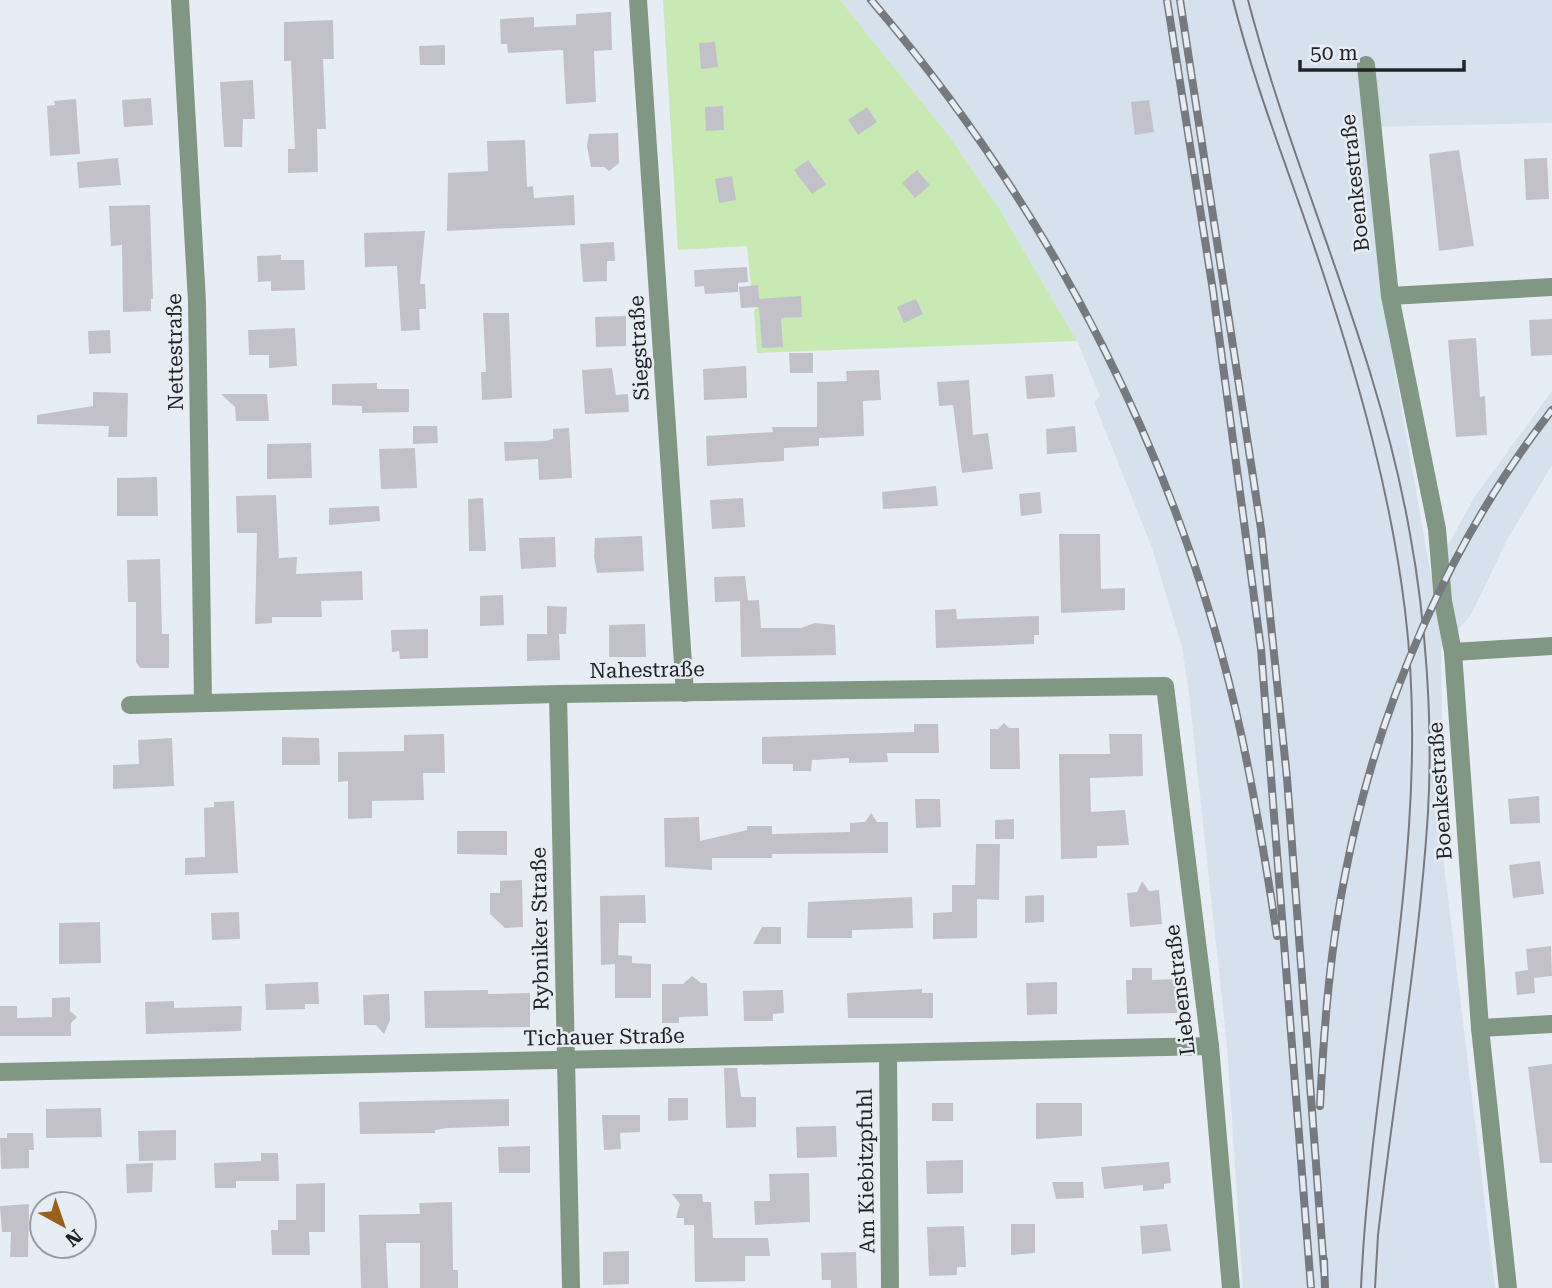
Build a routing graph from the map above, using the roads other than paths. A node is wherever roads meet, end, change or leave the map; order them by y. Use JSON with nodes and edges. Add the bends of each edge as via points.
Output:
{"nodes":[{"id":1,"x":180,"y":0,"type":"edge"},
{"id":2,"x":638,"y":0,"type":"edge"},
{"id":3,"x":1366,"y":65,"type":"dead end"},
{"id":4,"x":1552,"y":287,"type":"edge"},
{"id":5,"x":1390,"y":296,"type":"junction"},
{"id":6,"x":1552,"y":646,"type":"edge"},
{"id":7,"x":1452,"y":652,"type":"junction"},
{"id":8,"x":1165,"y":687,"type":"joint"},
{"id":9,"x":685,"y":693,"type":"junction"},
{"id":10,"x":558,"y":694,"type":"junction"},
{"id":11,"x":203,"y":703,"type":"junction"},
{"id":12,"x":130,"y":705,"type":"dead end"},
{"id":13,"x":1552,"y":1024,"type":"edge"},
{"id":14,"x":1480,"y":1028,"type":"junction"},
{"id":15,"x":1210,"y":1046,"type":"junction"},
{"id":16,"x":888,"y":1054,"type":"junction"},
{"id":17,"x":565,"y":1061,"type":"junction"},
{"id":18,"x":0,"y":1072,"type":"edge"},
{"id":19,"x":571,"y":1288,"type":"edge"},
{"id":20,"x":890,"y":1288,"type":"edge"},
{"id":21,"x":1231,"y":1288,"type":"edge"},
{"id":22,"x":1508,"y":1288,"type":"edge"}],
"edges":[{"from":1,"to":11,"type":"street","name":"Nettestraße","via":[[197,302]]},
{"from":2,"to":9,"type":"street","name":"Siegstraße"},
{"from":3,"to":5,"type":"street","name":"Boenkestraße"},
{"from":4,"to":5,"type":"street"},
{"from":5,"to":7,"type":"street","name":"Boenkestraße","via":[[1437,529]]},
{"from":6,"to":7,"type":"street"},
{"from":7,"to":14,"type":"street","name":"Boenkestraße"},
{"from":8,"to":9,"type":"street","name":"Nahestraße"},
{"from":8,"to":15,"type":"street","name":"Liebenstraße"},
{"from":9,"to":10,"type":"street","name":"Nahestraße"},
{"from":10,"to":11,"type":"street","name":"Nahestraße"},
{"from":10,"to":17,"type":"street","name":"Rybniker Straße"},
{"from":11,"to":12,"type":"street","name":"Nahestraße"},
{"from":13,"to":14,"type":"street"},
{"from":14,"to":22,"type":"street","name":"Boenkestraße"},
{"from":15,"to":16,"type":"street","name":"Tichauer Straße"},
{"from":15,"to":21,"type":"street","name":"Liebenstraße"},
{"from":16,"to":17,"type":"street","name":"Tichauer Straße"},
{"from":16,"to":20,"type":"street","name":"Am Kiebitzpfuhl"},
{"from":17,"to":18,"type":"street","name":"Tichauer Straße"},
{"from":17,"to":19,"type":"street","name":"Rybniker Straße"}]}
